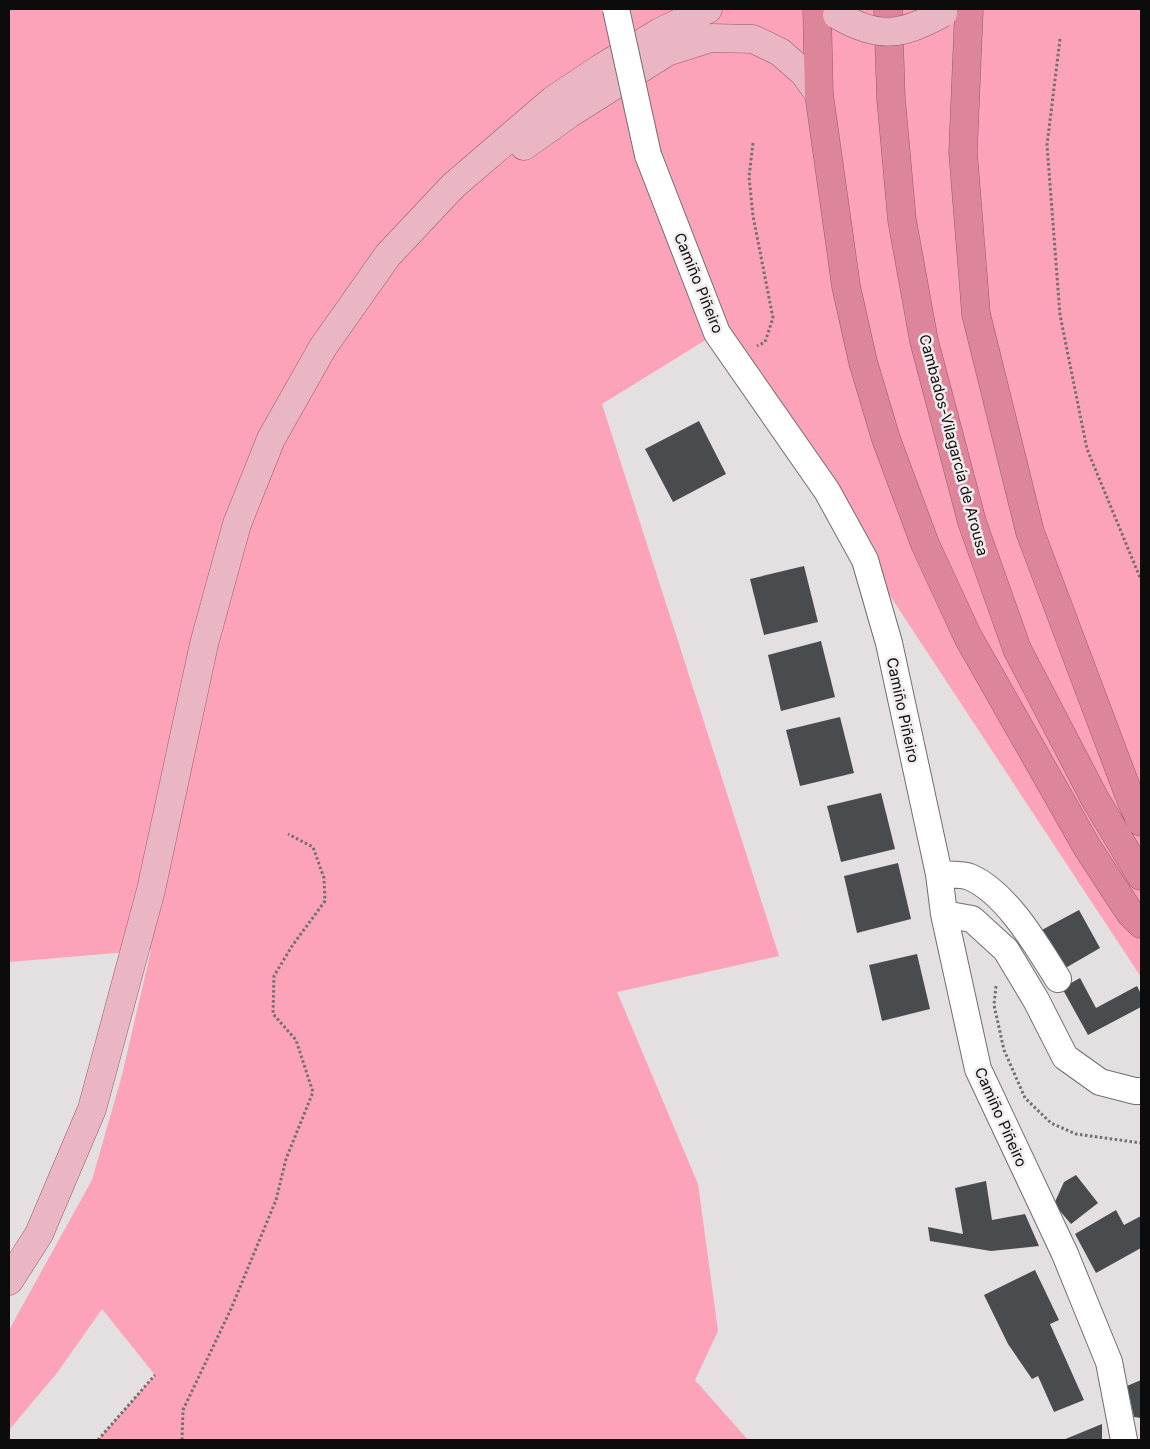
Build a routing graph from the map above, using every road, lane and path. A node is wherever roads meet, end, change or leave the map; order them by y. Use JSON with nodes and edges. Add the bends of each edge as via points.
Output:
{"nodes":[{"id":1,"x":616,"y":9,"type":"edge"},
{"id":2,"x":708,"y":9,"type":"edge"},
{"id":3,"x":888,"y":9,"type":"edge"},
{"id":4,"x":953,"y":10,"type":"edge"},
{"id":5,"x":827,"y":11,"type":"edge"},
{"id":6,"x":1060,"y":39,"type":"dead end"},
{"id":7,"x":819,"y":94,"type":"junction"},
{"id":8,"x":753,"y":143,"type":"dead end"},
{"id":9,"x":453,"y":186,"type":"junction"},
{"id":10,"x":735,"y":359,"type":"junction"},
{"id":11,"x":1141,"y":580,"type":"edge"},
{"id":12,"x":1141,"y":822,"type":"edge"},
{"id":13,"x":288,"y":834,"type":"dead end"},
{"id":14,"x":939,"y":874,"type":"junction"},
{"id":15,"x":1141,"y":876,"type":"edge"},
{"id":16,"x":944,"y":914,"type":"junction"},
{"id":17,"x":1141,"y":924,"type":"edge"},
{"id":18,"x":1006,"y":950,"type":"junction"},
{"id":19,"x":1058,"y":979,"type":"dead end"},
{"id":20,"x":1141,"y":1090,"type":"edge"},
{"id":21,"x":1141,"y":1143,"type":"edge"},
{"id":22,"x":9,"y":1281,"type":"edge"},
{"id":23,"x":155,"y":1376,"type":"dead end"},
{"id":24,"x":98,"y":1440,"type":"edge"},
{"id":25,"x":182,"y":1440,"type":"edge"},
{"id":26,"x":1124,"y":1440,"type":"edge"}],
"edges":[{"from":1,"to":10,"type":"street","name":"Camiño Piñeiro","bridge":true,"via":[[648,155],[717,333]]},
{"from":2,"to":9,"type":"main road","via":[[652,37],[554,100]]},
{"from":3,"to":15,"type":"highway","name":"Cambados-Vilagarcía de Arousa","via":[[891,99],[902,220],[924,340],[972,522],[1016,649],[1095,799]]},
{"from":4,"to":5,"type":"main road","bridge":true,"via":[[915,28],[885,32],[855,25]]},
{"from":4,"to":12,"type":"highway","via":[[976,314],[1030,532]]},
{"from":5,"to":7,"type":"highway"},
{"from":6,"to":11,"type":"path","via":[[1047,145],[1060,315],[1087,449]]},
{"from":7,"to":9,"type":"main road","via":[[804,73],[780,52],[753,40],[711,38],[668,52],[569,114],[508,158]]},
{"from":7,"to":17,"type":"highway","via":[[846,286],[863,362],[886,439],[925,544],[968,637],[1087,847],[1130,913]]},
{"from":8,"to":10,"type":"path","via":[[750,176],[753,216],[773,318],[765,342]]},
{"from":9,"to":22,"type":"main road","via":[[388,255],[323,347],[271,439],[237,524],[204,644],[151,890],[92,1109],[39,1234]]},
{"from":10,"to":14,"type":"street","name":"Camiño Piñeiro","via":[[827,491],[865,560],[889,643]]},
{"from":13,"to":25,"type":"path","via":[[313,847],[324,878],[325,901],[274,976],[273,1014],[296,1040],[313,1092],[286,1159],[276,1200],[235,1300],[183,1410]]},
{"from":14,"to":16,"type":"street","name":"Camiño Piñeiro"},
{"from":14,"to":19,"type":"street","via":[[969,877],[1002,900]]},
{"from":16,"to":18,"type":"street","via":[[972,919]]},
{"from":16,"to":26,"type":"street","name":"Camiño Piñeiro","via":[[978,1069],[1065,1254],[1109,1362]]},
{"from":18,"to":20,"type":"street","via":[[1065,1057],[1100,1082],[1135,1092]]},
{"from":18,"to":21,"type":"path","via":[[994,1005],[1004,1050],[1025,1098],[1050,1123],[1076,1134]]},
{"from":23,"to":24,"type":"path"}]}
